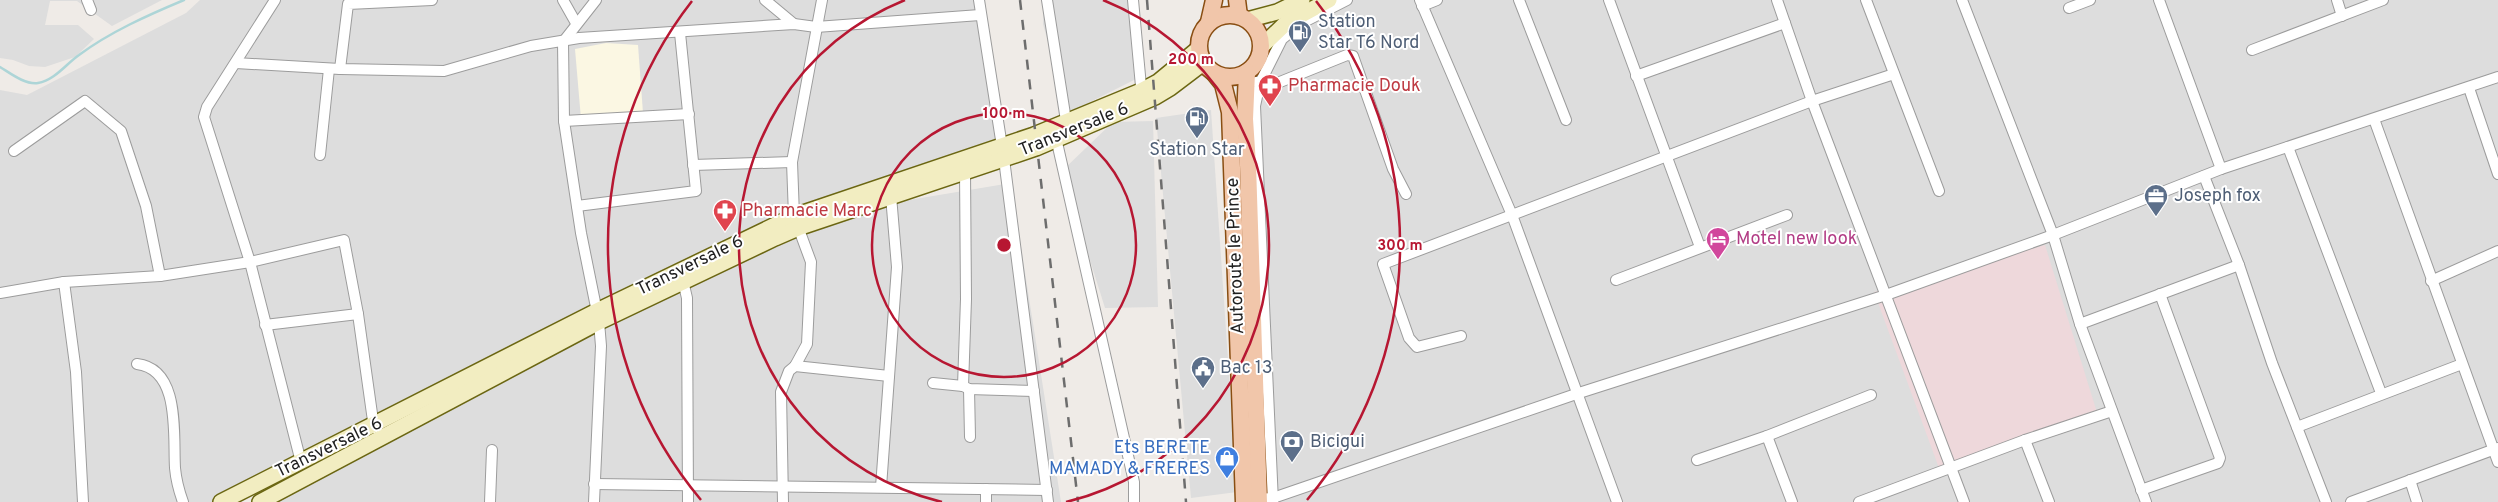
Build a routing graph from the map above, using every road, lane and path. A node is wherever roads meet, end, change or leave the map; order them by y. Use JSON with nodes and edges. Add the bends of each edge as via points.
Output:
{"nodes":[{"id":1,"x":275,"y":0,"type":"edge"},
{"id":2,"x":432,"y":0,"type":"edge"},
{"id":3,"x":563,"y":0,"type":"edge"},
{"id":4,"x":596,"y":0,"type":"edge"},
{"id":5,"x":766,"y":0,"type":"edge"},
{"id":6,"x":822,"y":0,"type":"edge"},
{"id":7,"x":979,"y":0,"type":"edge"},
{"id":8,"x":1047,"y":0,"type":"edge"},
{"id":9,"x":1133,"y":0,"type":"edge"},
{"id":10,"x":1214,"y":0,"type":"edge"},
{"id":11,"x":1302,"y":0,"type":"edge"},
{"id":12,"x":1347,"y":0,"type":"edge"},
{"id":13,"x":1437,"y":0,"type":"edge"},
{"id":14,"x":1519,"y":0,"type":"edge"},
{"id":15,"x":1609,"y":0,"type":"edge"},
{"id":16,"x":1777,"y":0,"type":"edge"},
{"id":17,"x":1866,"y":0,"type":"edge"},
{"id":18,"x":1962,"y":0,"type":"edge"},
{"id":19,"x":2090,"y":0,"type":"edge"},
{"id":20,"x":2160,"y":0,"type":"edge"},
{"id":21,"x":2337,"y":0,"type":"edge"},
{"id":22,"x":2383,"y":0,"type":"edge"},
{"id":23,"x":1325,"y":1,"type":"edge"},
{"id":24,"x":1421,"y":3,"type":"edge"},
{"id":25,"x":2069,"y":8,"type":"dead end"},
{"id":26,"x":1241,"y":12,"type":"edge"},
{"id":27,"x":980,"y":15,"type":"junction"},
{"id":28,"x":2342,"y":16,"type":"junction"},
{"id":29,"x":1209,"y":22,"type":"junction"},
{"id":30,"x":576,"y":23,"type":"junction"},
{"id":31,"x":1785,"y":23,"type":"junction"},
{"id":32,"x":794,"y":24,"type":"junction"},
{"id":33,"x":816,"y":27,"type":"junction"},
{"id":34,"x":680,"y":33,"type":"junction"},
{"id":35,"x":1279,"y":34,"type":"junction"},
{"id":36,"x":563,"y":42,"type":"junction"},
{"id":37,"x":1262,"y":46,"type":"junction"},
{"id":38,"x":2252,"y":50,"type":"dead end"},
{"id":39,"x":1200,"y":56,"type":"junction"},
{"id":40,"x":236,"y":63,"type":"junction"},
{"id":41,"x":328,"y":69,"type":"junction"},
{"id":42,"x":340,"y":70,"type":"junction"},
{"id":43,"x":1215,"y":74,"type":"junction"},
{"id":44,"x":1894,"y":74,"type":"junction"},
{"id":45,"x":1636,"y":76,"type":"junction"},
{"id":46,"x":2498,"y":77,"type":"edge"},
{"id":47,"x":1252,"y":79,"type":"junction"},
{"id":48,"x":2469,"y":88,"type":"junction"},
{"id":49,"x":1142,"y":97,"type":"junction"},
{"id":50,"x":1812,"y":101,"type":"junction"},
{"id":51,"x":689,"y":114,"type":"junction"},
{"id":52,"x":2374,"y":119,"type":"junction"},
{"id":53,"x":1566,"y":120,"type":"dead end"},
{"id":54,"x":564,"y":121,"type":"junction"},
{"id":55,"x":1063,"y":131,"type":"junction"},
{"id":56,"x":2288,"y":147,"type":"junction"},
{"id":57,"x":14,"y":150,"type":"dead end"},
{"id":58,"x":1004,"y":153,"type":"junction"},
{"id":59,"x":320,"y":155,"type":"dead end"},
{"id":60,"x":1668,"y":158,"type":"junction"},
{"id":61,"x":792,"y":162,"type":"junction"},
{"id":62,"x":693,"y":165,"type":"junction"},
{"id":63,"x":2221,"y":169,"type":"junction"},
{"id":64,"x":965,"y":171,"type":"junction"},
{"id":65,"x":2498,"y":174,"type":"edge"},
{"id":66,"x":2204,"y":176,"type":"junction"},
{"id":67,"x":1939,"y":191,"type":"dead end"},
{"id":68,"x":1406,"y":194,"type":"dead end"},
{"id":69,"x":891,"y":196,"type":"junction"},
{"id":70,"x":577,"y":206,"type":"junction"},
{"id":71,"x":1512,"y":215,"type":"junction"},
{"id":72,"x":1787,"y":215,"type":"dead end"},
{"id":73,"x":796,"y":222,"type":"junction"},
{"id":74,"x":2053,"y":235,"type":"junction"},
{"id":75,"x":1700,"y":247,"type":"junction"},
{"id":76,"x":2498,"y":251,"type":"edge"},
{"id":77,"x":250,"y":262,"type":"junction"},
{"id":78,"x":2239,"y":265,"type":"junction"},
{"id":79,"x":160,"y":276,"type":"junction"},
{"id":80,"x":1616,"y":280,"type":"dead end"},
{"id":81,"x":683,"y":281,"type":"junction"},
{"id":82,"x":2431,"y":281,"type":"junction"},
{"id":83,"x":64,"y":282,"type":"junction"},
{"id":84,"x":0,"y":293,"type":"edge"},
{"id":85,"x":2160,"y":294,"type":"junction"},
{"id":86,"x":1886,"y":295,"type":"junction"},
{"id":87,"x":358,"y":314,"type":"junction"},
{"id":88,"x":598,"y":316,"type":"junction"},
{"id":89,"x":2080,"y":324,"type":"junction"},
{"id":90,"x":265,"y":325,"type":"junction"},
{"id":91,"x":1461,"y":336,"type":"dead end"},
{"id":92,"x":137,"y":364,"type":"dead end"},
{"id":93,"x":2462,"y":364,"type":"junction"},
{"id":94,"x":795,"y":366,"type":"junction"},
{"id":95,"x":889,"y":376,"type":"junction"},
{"id":96,"x":933,"y":383,"type":"dead end"},
{"id":97,"x":966,"y":387,"type":"junction"},
{"id":98,"x":1034,"y":391,"type":"junction"},
{"id":99,"x":1579,"y":393,"type":"junction"},
{"id":100,"x":2381,"y":393,"type":"junction"},
{"id":101,"x":1871,"y":396,"type":"dead end"},
{"id":102,"x":2112,"y":411,"type":"junction"},
{"id":103,"x":2297,"y":427,"type":"junction"},
{"id":104,"x":375,"y":433,"type":"junction"},
{"id":105,"x":1766,"y":436,"type":"junction"},
{"id":106,"x":970,"y":437,"type":"dead end"},
{"id":107,"x":2025,"y":440,"type":"junction"},
{"id":108,"x":2496,"y":449,"type":"edge"},
{"id":109,"x":492,"y":450,"type":"dead end"},
{"id":110,"x":1697,"y":460,"type":"dead end"},
{"id":111,"x":301,"y":462,"type":"junction"},
{"id":112,"x":2498,"y":462,"type":"edge"},
{"id":113,"x":1951,"y":467,"type":"junction"},
{"id":114,"x":2410,"y":480,"type":"junction"},
{"id":115,"x":594,"y":484,"type":"junction"},
{"id":116,"x":689,"y":485,"type":"junction"},
{"id":117,"x":784,"y":486,"type":"junction"},
{"id":118,"x":881,"y":488,"type":"junction"},
{"id":119,"x":986,"y":489,"type":"junction"},
{"id":120,"x":1047,"y":490,"type":"junction"},
{"id":121,"x":2141,"y":490,"type":"junction"},
{"id":122,"x":1262,"y":501,"type":"edge"},
{"id":123,"x":83,"y":502,"type":"edge"},
{"id":124,"x":183,"y":502,"type":"edge"},
{"id":125,"x":221,"y":502,"type":"edge"},
{"id":126,"x":260,"y":502,"type":"edge"},
{"id":127,"x":490,"y":502,"type":"edge"},
{"id":128,"x":594,"y":502,"type":"edge"},
{"id":129,"x":688,"y":502,"type":"edge"},
{"id":130,"x":783,"y":502,"type":"edge"},
{"id":131,"x":986,"y":502,"type":"edge"},
{"id":132,"x":1048,"y":502,"type":"edge"},
{"id":133,"x":1134,"y":502,"type":"edge"},
{"id":134,"x":1617,"y":502,"type":"edge"},
{"id":135,"x":1792,"y":502,"type":"edge"},
{"id":136,"x":1859,"y":502,"type":"edge"},
{"id":137,"x":1964,"y":502,"type":"edge"},
{"id":138,"x":2049,"y":502,"type":"edge"},
{"id":139,"x":2146,"y":502,"type":"edge"},
{"id":140,"x":2326,"y":502,"type":"edge"},
{"id":141,"x":2351,"y":502,"type":"edge"},
{"id":142,"x":2417,"y":502,"type":"edge"}],
"edges":[{"from":1,"to":40,"type":"street"},
{"from":2,"to":42,"type":"street","via":[[348,4]]},
{"from":3,"to":30,"type":"street"},
{"from":4,"to":30,"type":"street"},
{"from":5,"to":32,"type":"street"},
{"from":6,"to":33,"type":"street"},
{"from":7,"to":27,"type":"street"},
{"from":8,"to":55,"type":"street"},
{"from":9,"to":49,"type":"street"},
{"from":10,"to":29,"type":"main road"},
{"from":11,"to":26,"type":"main road","via":[[1277,12]]},
{"from":12,"to":35,"type":"street"},
{"from":13,"to":24,"type":"street"},
{"from":14,"to":53,"type":"street"},
{"from":15,"to":45,"type":"street"},
{"from":16,"to":31,"type":"street"},
{"from":17,"to":44,"type":"street"},
{"from":18,"to":74,"type":"street"},
{"from":19,"to":25,"type":"street"},
{"from":20,"to":63,"type":"street"},
{"from":21,"to":28,"type":"street"},
{"from":22,"to":28,"type":"street"},
{"from":23,"to":35,"type":"main road"},
{"from":24,"to":71,"type":"street"},
{"from":26,"to":29,"type":"main road"},
{"from":26,"to":37,"type":"main road","via":[[1258,33]]},
{"from":27,"to":33,"type":"street"},
{"from":27,"to":58,"type":"street"},
{"from":28,"to":38,"type":"street"},
{"from":29,"to":39,"type":"main road","via":[[1200,34]]},
{"from":30,"to":36,"type":"street"},
{"from":31,"to":45,"type":"street"},
{"from":31,"to":50,"type":"street"},
{"from":32,"to":33,"type":"street"},
{"from":32,"to":34,"type":"street"},
{"from":33,"to":61,"type":"street"},
{"from":34,"to":36,"type":"street","via":[[579,38]]},
{"from":34,"to":51,"type":"street"},
{"from":35,"to":37,"type":"main road"},
{"from":35,"to":47,"type":"street","via":[[1272,62]]},
{"from":36,"to":42,"type":"street","via":[[531,46],[444,71]]},
{"from":36,"to":54,"type":"street"},
{"from":37,"to":47,"type":"main road"},
{"from":39,"to":43,"type":"main road"},
{"from":39,"to":49,"type":"main road","name":"Transversale 6","via":[[1158,82]]},
{"from":40,"to":41,"type":"street"},
{"from":40,"to":77,"type":"street","via":[[204,117]]},
{"from":41,"to":42,"type":"street"},
{"from":41,"to":59,"type":"street"},
{"from":43,"to":47,"type":"main road"},
{"from":43,"to":122,"type":"main road","name":"Autoroute le Prince","via":[[1223,84],[1230,112]]},
{"from":44,"to":50,"type":"street"},
{"from":44,"to":67,"type":"street"},
{"from":45,"to":60,"type":"street"},
{"from":46,"to":48,"type":"street"},
{"from":47,"to":68,"type":"street","via":[[1275,84],[1347,54],[1353,56],[1393,169]]},
{"from":47,"to":122,"type":"main road","name":"Autoroute le Prince","via":[[1245,119]]},
{"from":48,"to":52,"type":"street"},
{"from":48,"to":65,"type":"street"},
{"from":49,"to":55,"type":"main road","name":"Transversale 6"},
{"from":50,"to":60,"type":"street"},
{"from":50,"to":86,"type":"street"},
{"from":51,"to":54,"type":"street"},
{"from":51,"to":62,"type":"street"},
{"from":52,"to":56,"type":"street"},
{"from":52,"to":82,"type":"street"},
{"from":54,"to":70,"type":"street"},
{"from":55,"to":58,"type":"main road","name":"Transversale 6"},
{"from":55,"to":133,"type":"street","via":[[1134,482]]},
{"from":56,"to":63,"type":"street"},
{"from":56,"to":100,"type":"street"},
{"from":57,"to":79,"type":"street","via":[[85,101],[121,131],[146,206]]},
{"from":58,"to":64,"type":"main road","name":"Transversale 6"},
{"from":58,"to":73,"type":"main road","name":"Transversale 6"},
{"from":58,"to":98,"type":"street"},
{"from":60,"to":71,"type":"street"},
{"from":60,"to":75,"type":"street"},
{"from":61,"to":62,"type":"street"},
{"from":61,"to":73,"type":"street"},
{"from":62,"to":70,"type":"street","via":[[696,191]]},
{"from":63,"to":66,"type":"street"},
{"from":64,"to":69,"type":"main road","name":"Transversale 6"},
{"from":64,"to":97,"type":"street"},
{"from":66,"to":74,"type":"street"},
{"from":66,"to":78,"type":"street"},
{"from":69,"to":73,"type":"main road","name":"Transversale 6"},
{"from":69,"to":95,"type":"street","via":[[897,267]]},
{"from":70,"to":88,"type":"street"},
{"from":71,"to":91,"type":"street","via":[[1383,264],[1410,338],[1417,346]]},
{"from":71,"to":99,"type":"street"},
{"from":72,"to":75,"type":"street"},
{"from":73,"to":81,"type":"main road","name":"Transversale 6"},
{"from":73,"to":88,"type":"main road","name":"Transversale 6"},
{"from":73,"to":94,"type":"street","via":[[811,262],[807,344]]},
{"from":74,"to":86,"type":"street"},
{"from":74,"to":89,"type":"street"},
{"from":75,"to":80,"type":"street"},
{"from":76,"to":82,"type":"street"},
{"from":77,"to":79,"type":"street"},
{"from":77,"to":87,"type":"street","via":[[344,240]]},
{"from":77,"to":90,"type":"street"},
{"from":78,"to":85,"type":"street"},
{"from":78,"to":103,"type":"street"},
{"from":79,"to":83,"type":"street"},
{"from":81,"to":88,"type":"main road","name":"Transversale 6"},
{"from":81,"to":116,"type":"street","via":[[687,298]]},
{"from":82,"to":93,"type":"street"},
{"from":83,"to":84,"type":"street"},
{"from":83,"to":123,"type":"street","via":[[76,372]]},
{"from":85,"to":89,"type":"street"},
{"from":85,"to":121,"type":"street","via":[[2220,458],[2218,463]]},
{"from":86,"to":99,"type":"street"},
{"from":86,"to":113,"type":"street"},
{"from":87,"to":90,"type":"street"},
{"from":87,"to":104,"type":"street"},
{"from":88,"to":104,"type":"main road","name":"Transversale 6"},
{"from":88,"to":115,"type":"street","via":[[601,346]]},
{"from":89,"to":102,"type":"street"},
{"from":90,"to":111,"type":"street"},
{"from":92,"to":124,"type":"street","via":[[148,366],[161,376],[173,406],[175,470]]},
{"from":93,"to":100,"type":"street"},
{"from":93,"to":108,"type":"street"},
{"from":94,"to":95,"type":"street"},
{"from":94,"to":117,"type":"street","via":[[781,392]]},
{"from":95,"to":118,"type":"street"},
{"from":96,"to":97,"type":"street"},
{"from":97,"to":98,"type":"street"},
{"from":97,"to":106,"type":"street"},
{"from":98,"to":120,"type":"street"},
{"from":99,"to":122,"type":"street"},
{"from":99,"to":134,"type":"street"},
{"from":100,"to":103,"type":"street"},
{"from":101,"to":105,"type":"street"},
{"from":102,"to":107,"type":"street"},
{"from":102,"to":121,"type":"street"},
{"from":103,"to":140,"type":"street"},
{"from":104,"to":111,"type":"main road","name":"Transversale 6"},
{"from":104,"to":126,"type":"main road","name":"Transversale 6"},
{"from":105,"to":110,"type":"street"},
{"from":105,"to":135,"type":"street"},
{"from":107,"to":113,"type":"street"},
{"from":107,"to":138,"type":"street"},
{"from":108,"to":112,"type":"street"},
{"from":108,"to":114,"type":"street"},
{"from":109,"to":127,"type":"street"},
{"from":111,"to":125,"type":"main road","name":"Transversale 6"},
{"from":113,"to":136,"type":"street"},
{"from":113,"to":137,"type":"street"},
{"from":114,"to":141,"type":"street"},
{"from":114,"to":142,"type":"street"},
{"from":115,"to":116,"type":"street"},
{"from":115,"to":128,"type":"street"},
{"from":116,"to":117,"type":"street"},
{"from":116,"to":129,"type":"street"},
{"from":117,"to":118,"type":"street"},
{"from":117,"to":130,"type":"street"},
{"from":118,"to":119,"type":"street"},
{"from":119,"to":120,"type":"street"},
{"from":119,"to":131,"type":"street"},
{"from":120,"to":132,"type":"street"},
{"from":121,"to":139,"type":"street"}]}
